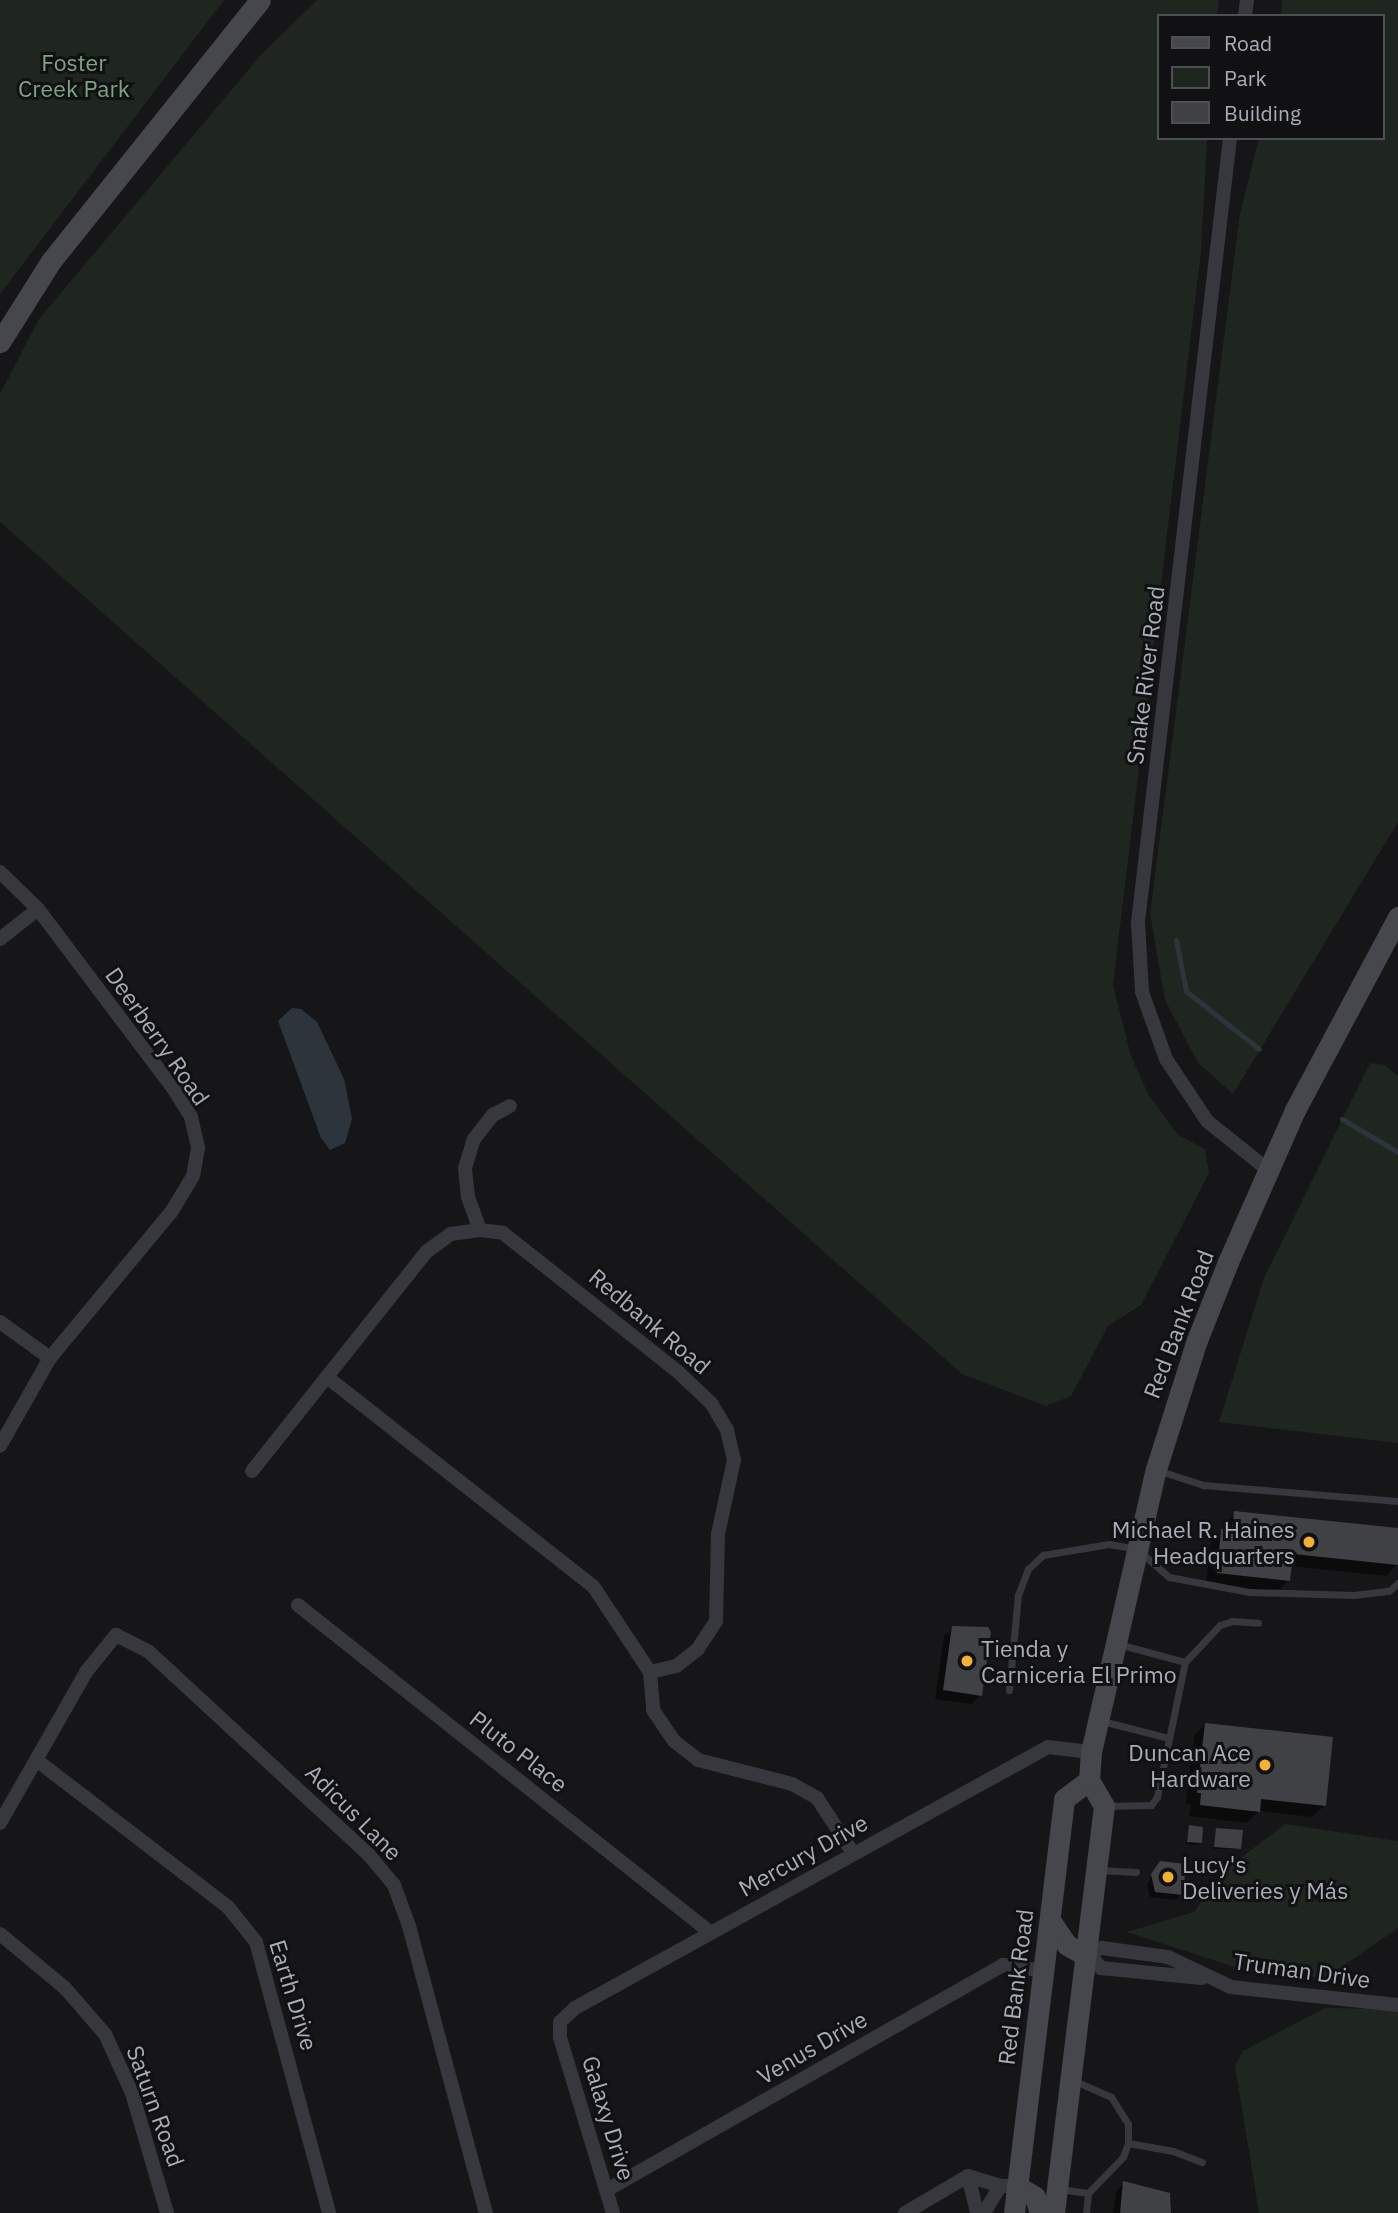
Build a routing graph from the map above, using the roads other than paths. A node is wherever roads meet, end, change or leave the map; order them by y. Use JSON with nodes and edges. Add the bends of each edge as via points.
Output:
{"nodes":[{"id":1,"x":260,"y":0,"type":"edge"},
{"id":2,"x":1230,"y":140,"type":"edge"},
{"id":3,"x":0,"y":342,"type":"edge"},
{"id":4,"x":0,"y":872,"type":"edge"},
{"id":5,"x":38,"y":909,"type":"junction"},
{"id":6,"x":1398,"y":917,"type":"edge"},
{"id":7,"x":0,"y":939,"type":"edge"},
{"id":8,"x":510,"y":1106,"type":"dead end"},
{"id":9,"x":1271,"y":1172,"type":"junction"},
{"id":10,"x":480,"y":1230,"type":"junction"},
{"id":11,"x":0,"y":1322,"type":"edge"},
{"id":12,"x":50,"y":1358,"type":"junction"},
{"id":13,"x":327,"y":1377,"type":"junction"},
{"id":14,"x":0,"y":1446,"type":"edge"},
{"id":15,"x":1156,"y":1469,"type":"junction"},
{"id":16,"x":252,"y":1471,"type":"dead end"},
{"id":17,"x":1398,"y":1501,"type":"edge"},
{"id":18,"x":1137,"y":1549,"type":"junction"},
{"id":19,"x":1398,"y":1583,"type":"edge"},
{"id":20,"x":298,"y":1605,"type":"dead end"},
{"id":21,"x":1258,"y":1623,"type":"dead end"},
{"id":22,"x":1114,"y":1643,"type":"junction"},
{"id":23,"x":1185,"y":1662,"type":"junction"},
{"id":24,"x":650,"y":1672,"type":"junction"},
{"id":25,"x":1009,"y":1690,"type":"dead end"},
{"id":26,"x":1098,"y":1720,"type":"junction"},
{"id":27,"x":1168,"y":1738,"type":"junction"},
{"id":28,"x":1091,"y":1752,"type":"junction"},
{"id":29,"x":39,"y":1762,"type":"junction"},
{"id":30,"x":1089,"y":1780,"type":"junction"},
{"id":31,"x":1104,"y":1806,"type":"junction"},
{"id":32,"x":0,"y":1823,"type":"edge"},
{"id":33,"x":853,"y":1853,"type":"junction"},
{"id":34,"x":1096,"y":1869,"type":"junction"},
{"id":35,"x":1136,"y":1872,"type":"dead end"},
{"id":36,"x":1050,"y":1920,"type":"junction"},
{"id":37,"x":711,"y":1933,"type":"junction"},
{"id":38,"x":0,"y":1934,"type":"edge"},
{"id":39,"x":1087,"y":1954,"type":"junction"},
{"id":40,"x":1044,"y":1970,"type":"junction"},
{"id":41,"x":1398,"y":2005,"type":"edge"},
{"id":42,"x":560,"y":2037,"type":"joint"},
{"id":43,"x":1069,"y":2080,"type":"junction"},
{"id":44,"x":1128,"y":2143,"type":"junction"},
{"id":45,"x":1202,"y":2162,"type":"dead end"},
{"id":46,"x":968,"y":2176,"type":"junction"},
{"id":47,"x":1009,"y":2186,"type":"junction"},
{"id":48,"x":1057,"y":2189,"type":"junction"},
{"id":49,"x":607,"y":2190,"type":"junction"},
{"id":50,"x":1088,"y":2193,"type":"junction"},
{"id":51,"x":167,"y":2213,"type":"edge"},
{"id":52,"x":329,"y":2213,"type":"edge"},
{"id":53,"x":486,"y":2213,"type":"edge"},
{"id":54,"x":613,"y":2213,"type":"edge"},
{"id":55,"x":905,"y":2213,"type":"edge"},
{"id":56,"x":977,"y":2213,"type":"edge"},
{"id":57,"x":984,"y":2213,"type":"edge"},
{"id":58,"x":1014,"y":2213,"type":"edge"},
{"id":59,"x":1040,"y":2213,"type":"edge"},
{"id":60,"x":1054,"y":2213,"type":"edge"},
{"id":61,"x":1086,"y":2213,"type":"edge"}],
"edges":[{"from":1,"to":3,"type":"main road","via":[[51,261]]},
{"from":2,"to":9,"type":"street","name":"Snake River Road","via":[[1138,922],[1142,992],[1166,1059],[1208,1121]]},
{"from":4,"to":5,"type":"street","name":"Deerberry Road"},
{"from":5,"to":7,"type":"street"},
{"from":5,"to":12,"type":"street","name":"Deerberry Road","via":[[173,1088],[191,1117],[198,1148],[193,1176],[172,1211]]},
{"from":6,"to":9,"type":"main road","name":"Red Bank Road","via":[[1295,1110]]},
{"from":8,"to":10,"type":"street","via":[[493,1115],[474,1139],[465,1168],[468,1197]]},
{"from":9,"to":15,"type":"main road","name":"Red Bank Road","via":[[1197,1340]]},
{"from":10,"to":13,"type":"street","name":"Redbank Road","via":[[451,1234],[426,1252]]},
{"from":10,"to":24,"type":"street","name":"Redbank Road","via":[[503,1233],[533,1253],[711,1403],[727,1430],[734,1460],[718,1534],[716,1621],[698,1648],[676,1666]]},
{"from":11,"to":12,"type":"street"},
{"from":12,"to":14,"type":"street","name":"Deerberry Road"},
{"from":13,"to":16,"type":"street","name":"Redbank Road"},
{"from":13,"to":24,"type":"street","via":[[593,1586]]},
{"from":15,"to":17,"type":"lane","via":[[1202,1485]]},
{"from":15,"to":18,"type":"main road","name":"Red Bank Road"},
{"from":18,"to":19,"type":"lane","via":[[1169,1577],[1249,1592],[1354,1595],[1389,1591]]},
{"from":18,"to":22,"type":"main road","name":"Red Bank Road"},
{"from":18,"to":25,"type":"lane","via":[[1109,1544],[1073,1548],[1044,1555],[1028,1569],[1018,1595]]},
{"from":20,"to":37,"type":"street","name":"Pluto Place"},
{"from":21,"to":23,"type":"lane","via":[[1220,1625]]},
{"from":22,"to":23,"type":"lane"},
{"from":22,"to":26,"type":"main road","name":"Red Bank Road"},
{"from":23,"to":27,"type":"lane"},
{"from":24,"to":33,"type":"street","via":[[653,1710],[674,1741],[698,1760],[792,1784],[817,1798]]},
{"from":26,"to":27,"type":"lane"},
{"from":26,"to":28,"type":"main road","name":"Red Bank Road"},
{"from":27,"to":31,"type":"lane","via":[[1157,1797],[1151,1805]]},
{"from":28,"to":30,"type":"main road","name":"Red Bank Road"},
{"from":28,"to":33,"type":"street","name":"Mercury Drive","via":[[1048,1747]]},
{"from":29,"to":32,"type":"street"},
{"from":29,"to":52,"type":"street","name":"Earth Drive","via":[[228,1907],[256,1942]]},
{"from":29,"to":53,"type":"street","name":"Adicus Lane","via":[[86,1672],[116,1636],[148,1651],[369,1855],[394,1885],[410,1926]]},
{"from":30,"to":31,"type":"main road"},
{"from":30,"to":36,"type":"main road","name":"Red Bank Road","via":[[1064,1799]]},
{"from":31,"to":34,"type":"main road"},
{"from":33,"to":37,"type":"street","name":"Mercury Drive"},
{"from":34,"to":35,"type":"lane"},
{"from":34,"to":39,"type":"main road"},
{"from":36,"to":39,"type":"main road","via":[[1067,1945]]},
{"from":36,"to":40,"type":"main road","name":"Red Bank Road"},
{"from":37,"to":42,"type":"street","name":"Mercury Drive","via":[[575,2008],[560,2021]]},
{"from":38,"to":51,"type":"street","name":"Saturn Road","via":[[65,1988],[105,2034],[132,2094]]},
{"from":39,"to":41,"type":"street","name":"Truman Drive","via":[[1101,1968]]},
{"from":39,"to":43,"type":"main road"},
{"from":40,"to":47,"type":"main road","name":"Red Bank Road"},
{"from":40,"to":49,"type":"street","name":"Venus Drive","via":[[1003,1965]]},
{"from":42,"to":49,"type":"street","name":"Galaxy Drive"},
{"from":43,"to":44,"type":"lane","via":[[1081,2081],[1111,2097],[1128,2124]]},
{"from":43,"to":48,"type":"main road"},
{"from":44,"to":45,"type":"lane"},
{"from":44,"to":50,"type":"lane","via":[[1123,2157]]},
{"from":46,"to":47,"type":"street"},
{"from":46,"to":55,"type":"street"},
{"from":46,"to":56,"type":"street"},
{"from":47,"to":57,"type":"street"},
{"from":47,"to":58,"type":"main road","name":"Red Bank Road"},
{"from":47,"to":59,"type":"main road","via":[[1035,2197]]},
{"from":48,"to":50,"type":"lane"},
{"from":48,"to":60,"type":"main road"},
{"from":49,"to":54,"type":"street","name":"Galaxy Drive"},
{"from":50,"to":61,"type":"lane"}]}
